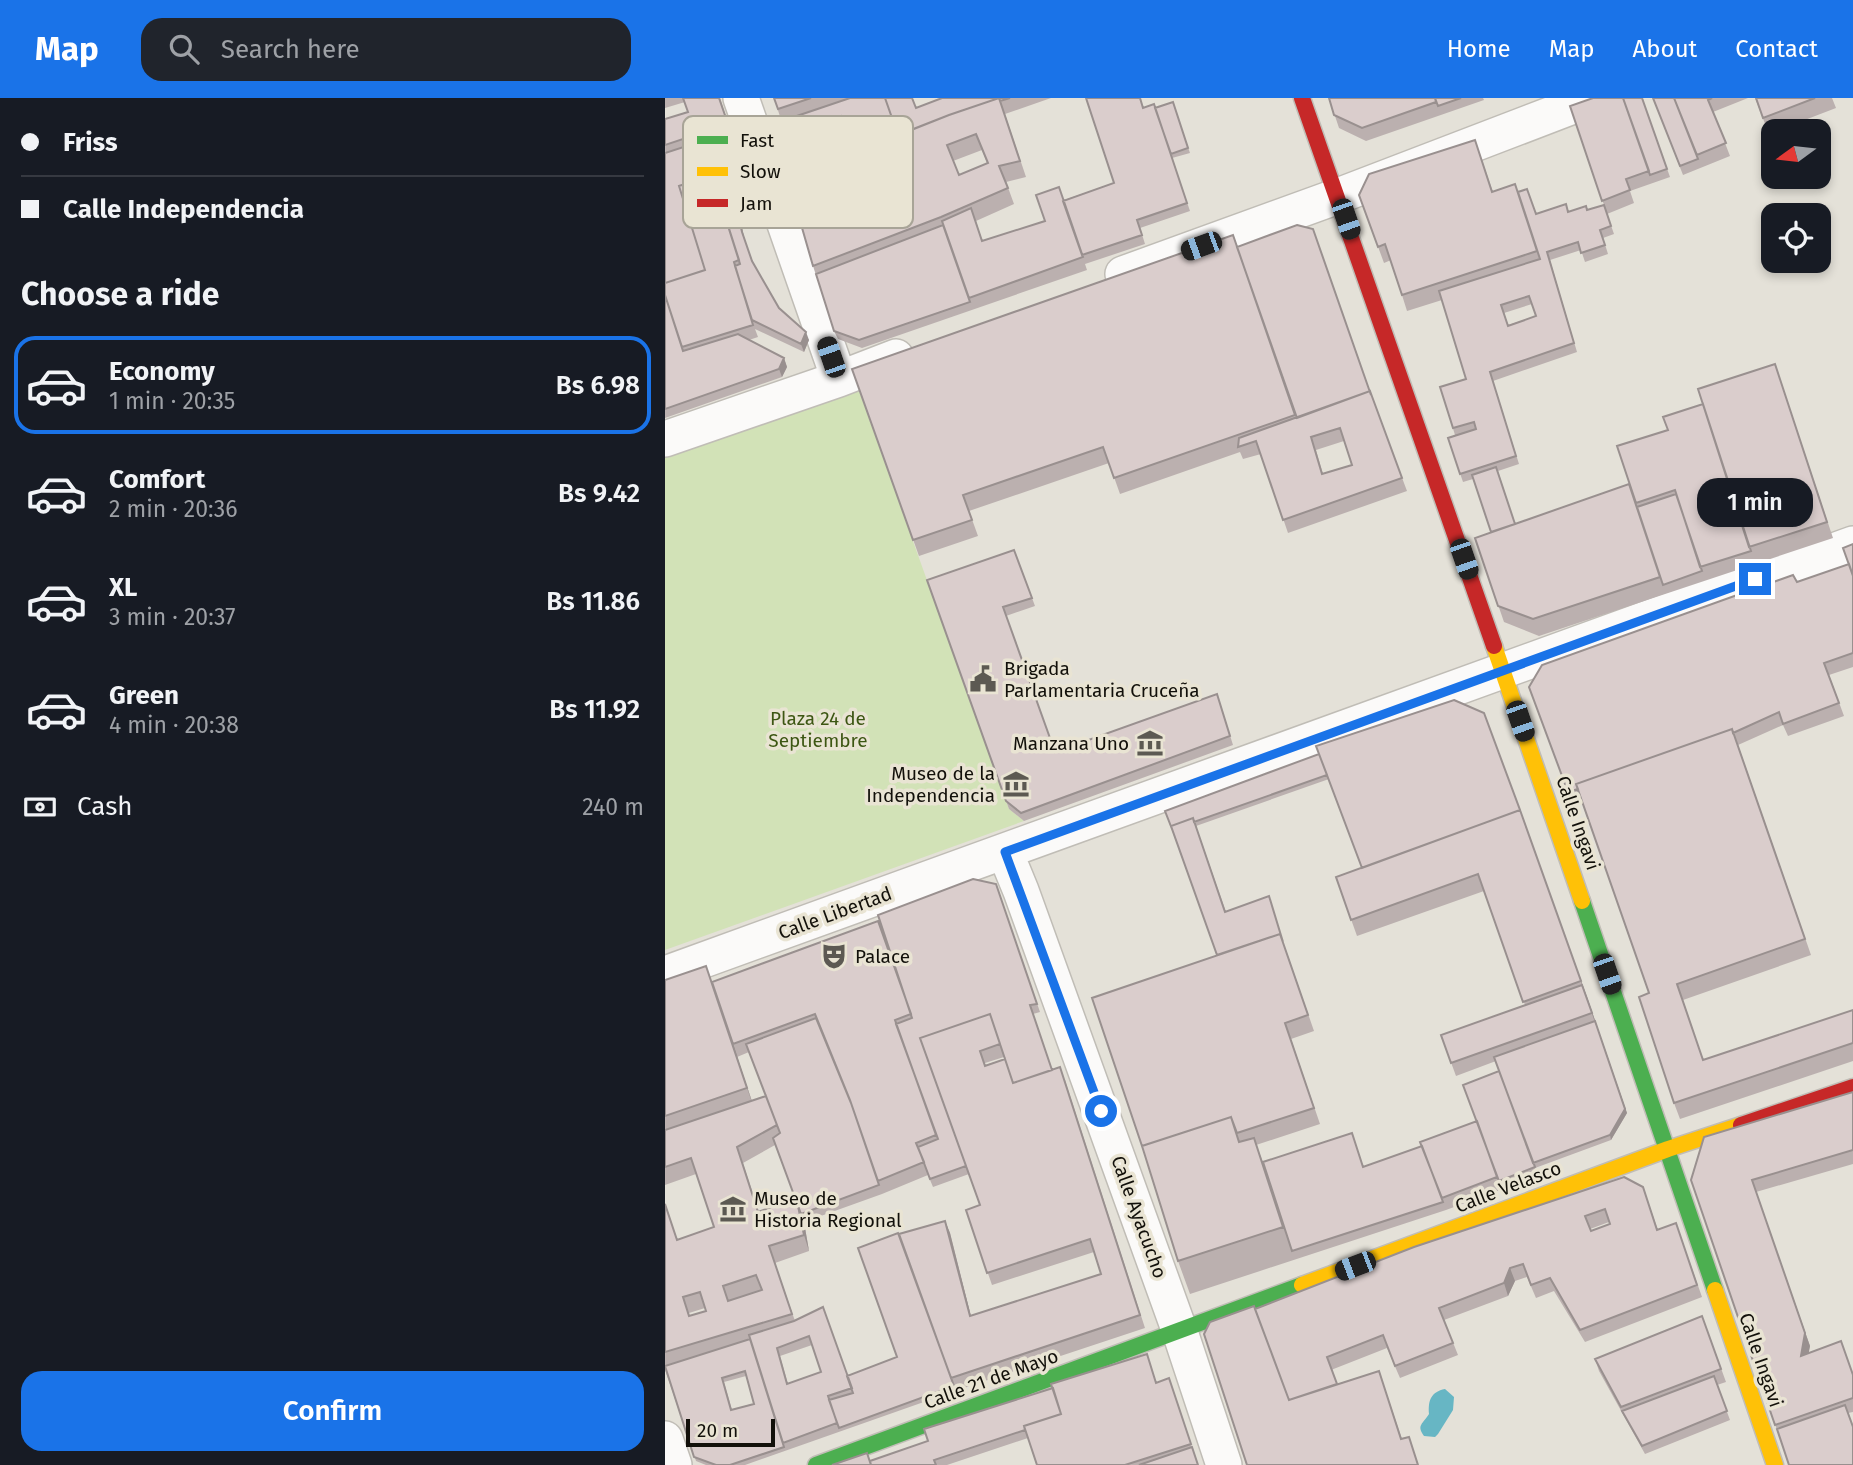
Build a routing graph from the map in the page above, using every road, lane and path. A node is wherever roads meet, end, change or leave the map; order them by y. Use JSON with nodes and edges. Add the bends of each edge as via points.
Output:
{"nodes":[{"id":1,"x":741,"y":98,"type":"edge"},
{"id":2,"x":1303,"y":98,"type":"edge"},
{"id":3,"x":1594,"y":98,"type":"edge"},
{"id":4,"x":747,"y":116,"type":"edge"},
{"id":5,"x":1338,"y":196,"type":"junction"},
{"id":6,"x":786,"y":228,"type":"edge"},
{"id":7,"x":1096,"y":284,"type":"edge"},
{"id":8,"x":926,"y":346,"type":"edge"},
{"id":9,"x":839,"y":379,"type":"junction"},
{"id":10,"x":665,"y":439,"type":"edge"},
{"id":11,"x":1853,"y":544,"type":"edge"},
{"id":12,"x":1503,"y":671,"type":"junction"},
{"id":13,"x":1005,"y":852,"type":"junction"},
{"id":14,"x":665,"y":974,"type":"edge"},
{"id":15,"x":1853,"y":1087,"type":"edge"},
{"id":16,"x":1668,"y":1149,"type":"junction"},
{"id":17,"x":1180,"y":1332,"type":"junction"},
{"id":18,"x":665,"y":1439,"type":"edge"},
{"id":19,"x":674,"y":1465,"type":"edge"},
{"id":20,"x":816,"y":1465,"type":"edge"},
{"id":21,"x":1224,"y":1465,"type":"edge"},
{"id":22,"x":1775,"y":1465,"type":"edge"}],
"edges":[{"from":1,"to":4,"type":"street"},
{"from":2,"to":5,"type":"street","name":"Calle Ingavi"},
{"from":3,"to":5,"type":"street"},
{"from":5,"to":7,"type":"street"},
{"from":5,"to":12,"type":"street","name":"Calle Ingavi"},
{"from":6,"to":9,"type":"street"},
{"from":8,"to":9,"type":"street"},
{"from":9,"to":10,"type":"street"},
{"from":11,"to":12,"type":"street","name":"Calle Libertad"},
{"from":12,"to":13,"type":"street","name":"Calle Libertad"},
{"from":12,"to":16,"type":"street","name":"Calle Ingavi"},
{"from":13,"to":14,"type":"street","name":"Calle Libertad"},
{"from":13,"to":17,"type":"street","name":"Calle Ayacucho"},
{"from":15,"to":16,"type":"street","name":"Calle Velasco"},
{"from":16,"to":17,"type":"street","name":"Calle Velasco"},
{"from":16,"to":22,"type":"street","name":"Calle Ingavi"},
{"from":17,"to":20,"type":"street","name":"Calle 21 de Mayo"},
{"from":17,"to":21,"type":"street","name":"Calle Ayacucho"},
{"from":18,"to":19,"type":"street"}]}
